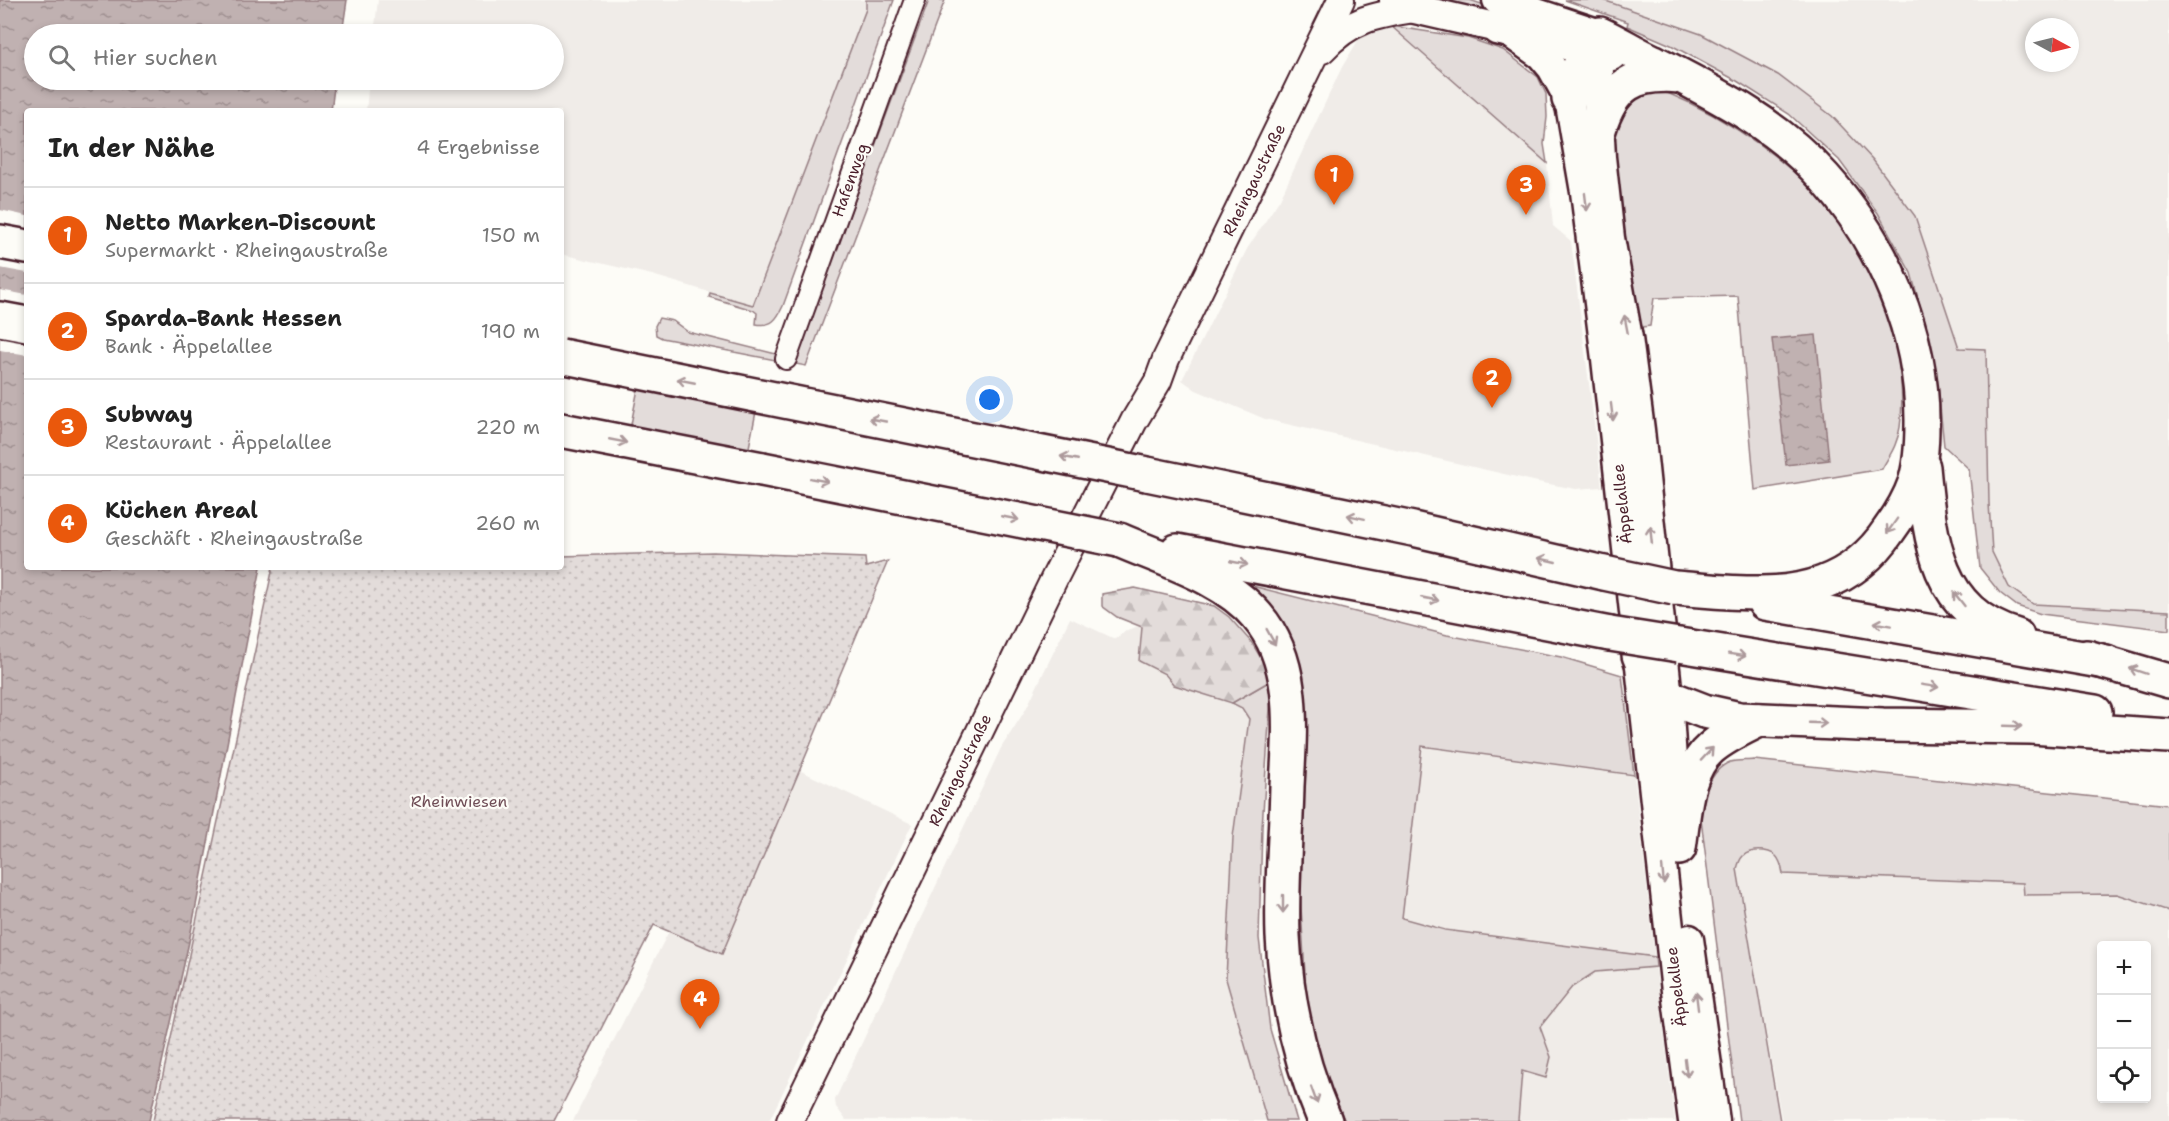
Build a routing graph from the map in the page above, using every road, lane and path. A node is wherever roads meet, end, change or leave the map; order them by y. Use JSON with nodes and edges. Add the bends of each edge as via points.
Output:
{"nodes":[{"id":1,"x":915,"y":0,"type":"edge"},
{"id":2,"x":1341,"y":0,"type":"edge"},
{"id":3,"x":1405,"y":4,"type":"edge"},
{"id":4,"x":1498,"y":14,"type":"edge"},
{"id":5,"x":1597,"y":45,"type":"junction"},
{"id":6,"x":1311,"y":61,"type":"junction"},
{"id":7,"x":1683,"y":76,"type":"junction"},
{"id":8,"x":1569,"y":99,"type":"junction"},
{"id":9,"x":1599,"y":129,"type":"junction"},
{"id":10,"x":0,"y":242,"type":"edge"},
{"id":11,"x":24,"y":247,"type":"edge"},
{"id":12,"x":0,"y":319,"type":"edge"},
{"id":13,"x":24,"y":323,"type":"edge"},
{"id":14,"x":564,"y":357,"type":"edge"},
{"id":15,"x":786,"y":359,"type":"dead end"},
{"id":16,"x":564,"y":431,"type":"edge"},
{"id":17,"x":1921,"y":454,"type":"junction"},
{"id":18,"x":1119,"y":540,"type":"junction"},
{"id":19,"x":1674,"y":588,"type":"junction"},
{"id":20,"x":1639,"y":656,"type":"junction"},
{"id":21,"x":2106,"y":662,"type":"junction"},
{"id":22,"x":2169,"y":681,"type":"edge"},
{"id":23,"x":1668,"y":698,"type":"junction"},
{"id":24,"x":1759,"y":720,"type":"junction"},
{"id":25,"x":2169,"y":724,"type":"edge"},
{"id":26,"x":2169,"y":736,"type":"edge"},
{"id":27,"x":1679,"y":848,"type":"junction"},
{"id":28,"x":790,"y":1121,"type":"edge"},
{"id":29,"x":1324,"y":1121,"type":"edge"},
{"id":30,"x":1693,"y":1121,"type":"edge"},
{"id":31,"x":1715,"y":1121,"type":"edge"}],
"edges":[{"from":1,"to":15,"type":"street","name":"Hafenweg"},
{"from":2,"to":6,"type":"street","name":"Rheingaustraße"},
{"from":3,"to":4,"type":"main road","name":"Äppelallee"},
{"from":3,"to":6,"type":"street","via":[[1347,27]]},
{"from":4,"to":5,"type":"highway","via":[[1537,35]]},
{"from":4,"to":8,"type":"main road","name":"Äppelallee","via":[[1514,35],[1552,68]]},
{"from":5,"to":7,"type":"highway"},
{"from":5,"to":8,"type":"highway","via":[[1574,76]]},
{"from":5,"to":9,"type":"main road","name":"Äppelallee"},
{"from":6,"to":28,"type":"street","name":"Rheingaustraße","via":[[1158,381],[1134,421],[998,692]]},
{"from":7,"to":9,"type":"highway","via":[[1650,76],[1624,85],[1610,100]]},
{"from":7,"to":17,"type":"highway","via":[[1735,104],[1792,145],[1825,178],[1865,231],[1888,273],[1917,362]]},
{"from":8,"to":20,"type":"main road","name":"Äppelallee","one_way":true,"via":[[1588,216]]},
{"from":23,"to":9,"type":"main road","name":"Äppelallee","one_way":true,"via":[[1637,409],[1610,238]]},
{"from":10,"to":11,"type":"highway"},
{"from":12,"to":13,"type":"highway"},
{"from":19,"to":14,"type":"highway","one_way":true,"bridge":true,"via":[[1413,529]]},
{"from":16,"to":18,"type":"highway","one_way":true,"bridge":true},
{"from":17,"to":19,"type":"highway","one_way":true,"via":[[1916,480],[1899,518],[1870,554],[1838,577],[1776,592]]},
{"from":21,"to":17,"type":"highway","one_way":true,"via":[[2001,631],[1958,599],[1935,553]]},
{"from":18,"to":25,"type":"highway","one_way":true,"bridge":true,"via":[[1610,634]]},
{"from":18,"to":29,"type":"highway","one_way":true,"via":[[1229,591],[1259,618],[1277,648],[1290,729],[1283,894],[1286,976],[1302,1060]]},
{"from":21,"to":19,"type":"highway","one_way":true},
{"from":20,"to":23,"type":"highway","via":[[1653,688]]},
{"from":20,"to":30,"type":"main road","name":"Äppelallee","one_way":true},
{"from":22,"to":21,"type":"highway","one_way":true},
{"from":23,"to":24,"type":"highway","via":[[1722,716]]},
{"from":23,"to":27,"type":"main road","name":"Äppelallee"},
{"from":24,"to":26,"type":"highway","one_way":true,"via":[[2031,727]]},
{"from":27,"to":24,"type":"highway","one_way":true,"via":[[1686,802],[1699,763],[1710,749]]},
{"from":31,"to":27,"type":"main road","name":"Äppelallee","one_way":true}]}
